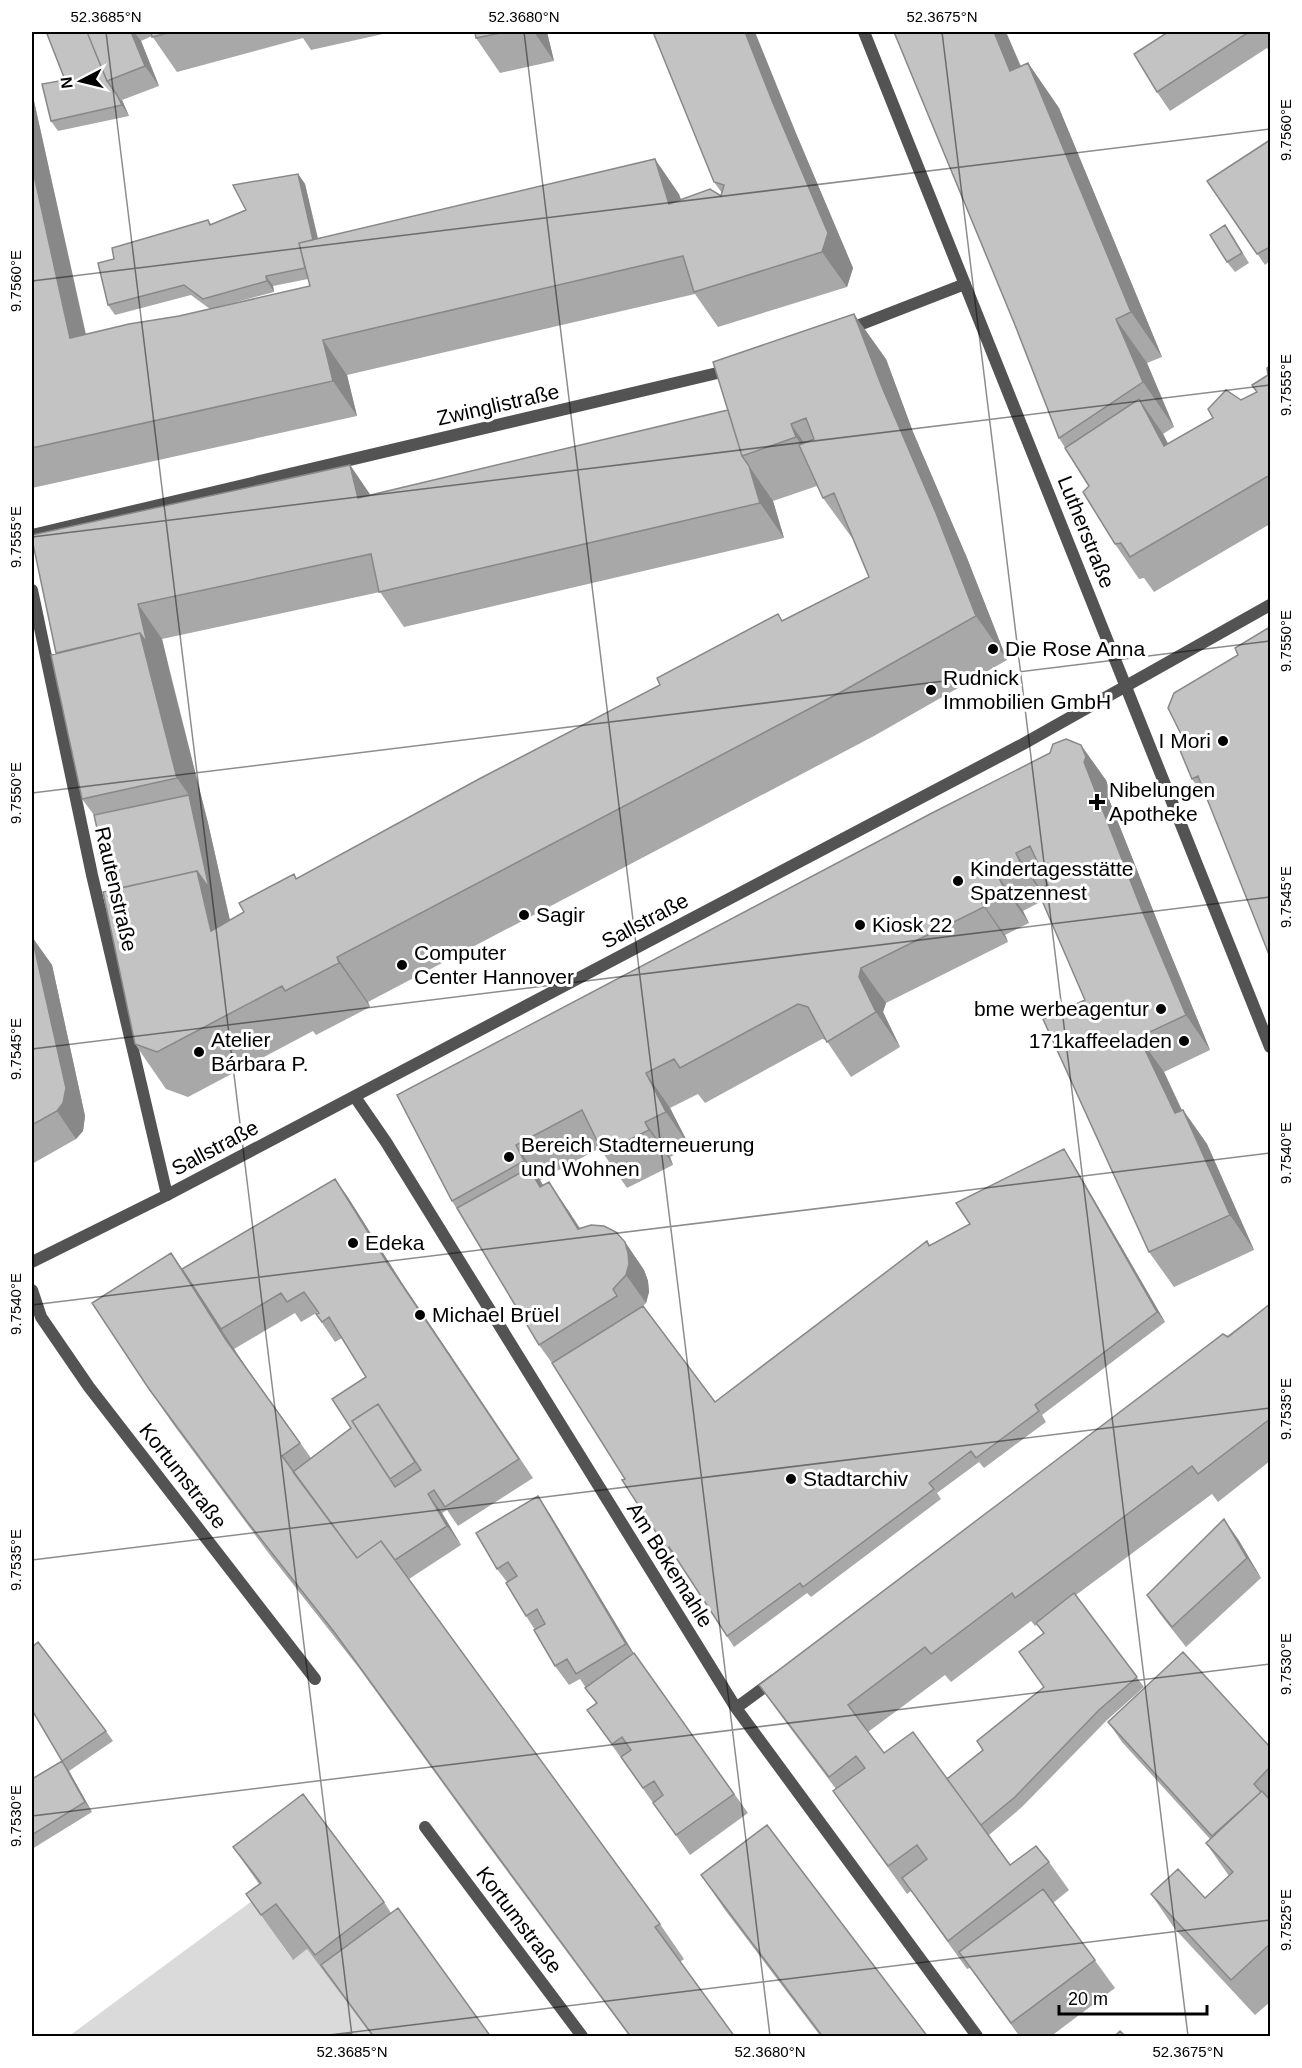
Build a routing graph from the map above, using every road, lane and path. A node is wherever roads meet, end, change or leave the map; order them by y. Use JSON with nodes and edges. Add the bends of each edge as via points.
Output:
{"nodes":[{"id":1,"x":864,"y":32,"type":"edge"},
{"id":2,"x":965,"y":285,"type":"junction"},
{"id":3,"x":837,"y":334,"type":"edge"},
{"id":4,"x":739,"y":368,"type":"edge"},
{"id":5,"x":32,"y":535,"type":"edge"},
{"id":6,"x":32,"y":590,"type":"edge"},
{"id":7,"x":1270,"y":605,"type":"edge"},
{"id":8,"x":1126,"y":686,"type":"junction"},
{"id":9,"x":1270,"y":1047,"type":"edge"},
{"id":10,"x":355,"y":1097,"type":"junction"},
{"id":11,"x":167,"y":1196,"type":"junction"},
{"id":12,"x":32,"y":1262,"type":"edge"},
{"id":13,"x":32,"y":1290,"type":"edge"},
{"id":14,"x":784,"y":1673,"type":"edge"},
{"id":15,"x":315,"y":1679,"type":"dead end"},
{"id":16,"x":736,"y":1708,"type":"junction"},
{"id":17,"x":425,"y":1827,"type":"dead end"},
{"id":18,"x":582,"y":2037,"type":"edge"},
{"id":19,"x":977,"y":2037,"type":"edge"}],
"edges":[{"from":1,"to":2,"type":"street","name":"Lutherstraße"},
{"from":2,"to":3,"type":"street"},
{"from":2,"to":8,"type":"street","name":"Lutherstraße"},
{"from":4,"to":5,"type":"street","name":"Zwinglistraße"},
{"from":6,"to":11,"type":"street","name":"Rautenstraße","via":[[92,875]]},
{"from":7,"to":8,"type":"street","name":"Sallstraße"},
{"from":8,"to":9,"type":"street","name":"Lutherstraße"},
{"from":8,"to":10,"type":"street","name":"Sallstraße"},
{"from":10,"to":11,"type":"street","name":"Sallstraße"},
{"from":10,"to":16,"type":"street","name":"Am Bokemahle"},
{"from":11,"to":12,"type":"street","name":"Sallstraße"},
{"from":13,"to":15,"type":"street","name":"Kortumstraße","via":[[41,1317],[89,1387]]},
{"from":14,"to":16,"type":"street"},
{"from":16,"to":19,"type":"street","name":"Am Bokemahle"},
{"from":17,"to":18,"type":"street","name":"Kortumstraße"}]}
